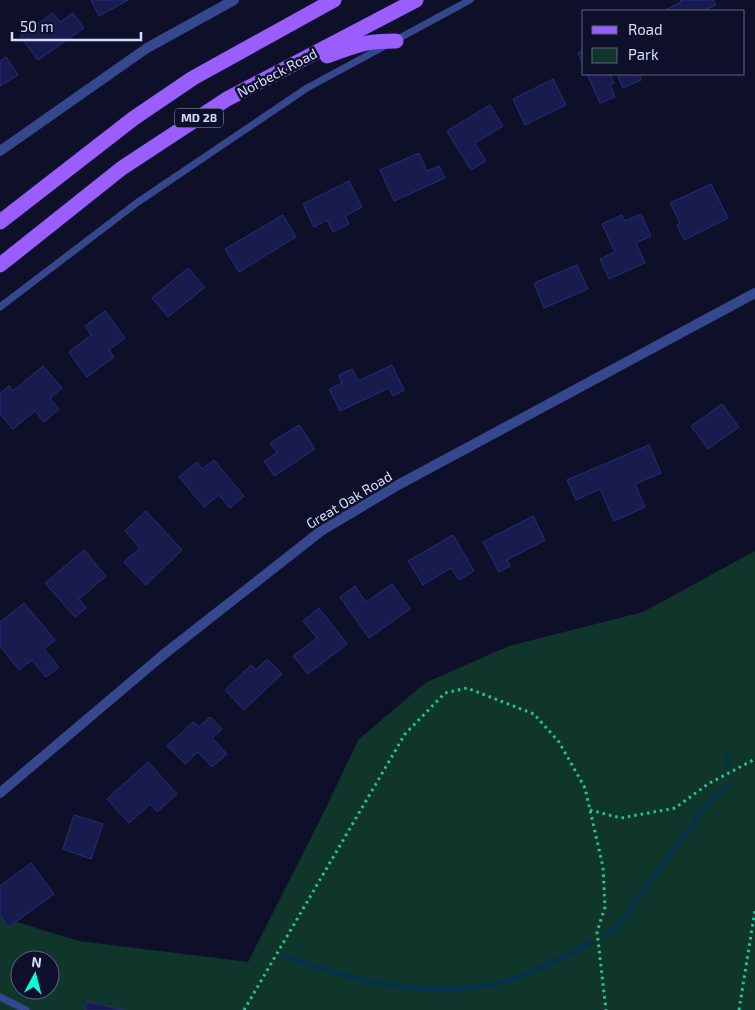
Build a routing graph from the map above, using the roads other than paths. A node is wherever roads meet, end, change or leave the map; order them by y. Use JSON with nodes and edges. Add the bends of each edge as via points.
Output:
{"nodes":[{"id":1,"x":234,"y":0,"type":"edge"},
{"id":2,"x":334,"y":0,"type":"edge"},
{"id":3,"x":416,"y":0,"type":"edge"},
{"id":4,"x":470,"y":0,"type":"edge"},
{"id":5,"x":396,"y":41,"type":"junction"},
{"id":6,"x":292,"y":66,"type":"junction"},
{"id":7,"x":0,"y":151,"type":"edge"},
{"id":8,"x":0,"y":222,"type":"edge"},
{"id":9,"x":0,"y":264,"type":"edge"},
{"id":10,"x":755,"y":293,"type":"edge"},
{"id":11,"x":0,"y":307,"type":"edge"},
{"id":12,"x":0,"y":793,"type":"edge"},
{"id":13,"x":0,"y":998,"type":"edge"},
{"id":14,"x":26,"y":1010,"type":"edge"}],
"edges":[{"from":1,"to":7,"type":"street","via":[[147,48]]},
{"from":2,"to":8,"type":"main road","number":"MD 28","via":[[185,83],[134,118]]},
{"from":3,"to":6,"type":"main road","name":"Norbeck Road","number":"MD 28"},
{"from":4,"to":5,"type":"lane"},
{"from":5,"to":6,"type":"main road","via":[[359,43]]},
{"from":5,"to":11,"type":"lane","via":[[299,93],[138,202]]},
{"from":6,"to":9,"type":"main road","name":"Norbeck Road","number":"MD 28","via":[[228,99],[122,168]]},
{"from":10,"to":12,"type":"street","name":"Great Oak Road","via":[[321,531],[163,656]]},
{"from":13,"to":14,"type":"lane"}]}
